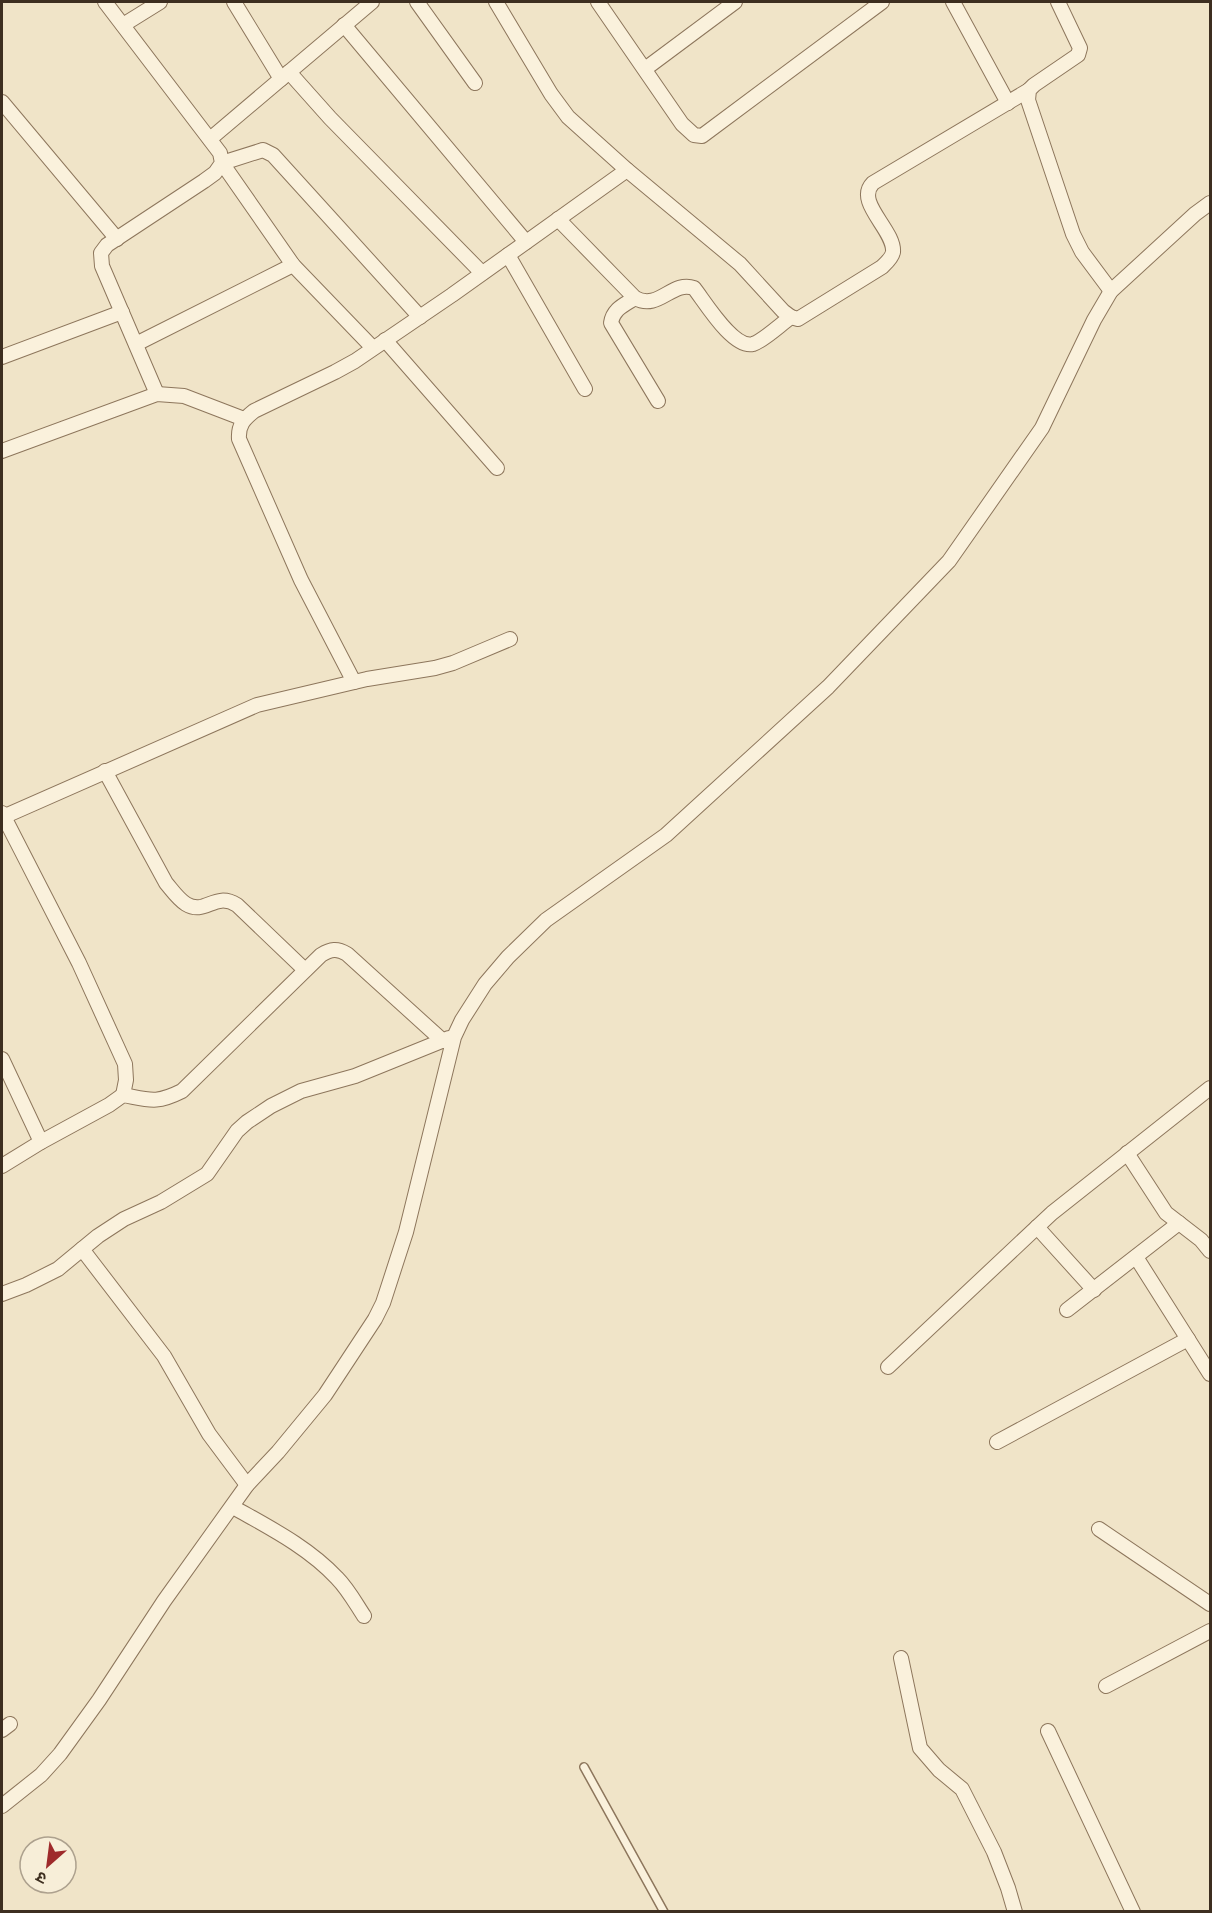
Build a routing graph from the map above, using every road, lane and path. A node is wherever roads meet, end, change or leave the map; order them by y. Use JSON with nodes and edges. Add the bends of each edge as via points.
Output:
{"nodes":[{"id":1,"x":105,"y":2,"type":"edge"},
{"id":2,"x":160,"y":2,"type":"edge"},
{"id":3,"x":234,"y":2,"type":"edge"},
{"id":4,"x":372,"y":2,"type":"edge"},
{"id":5,"x":417,"y":2,"type":"edge"},
{"id":6,"x":496,"y":2,"type":"edge"},
{"id":7,"x":598,"y":2,"type":"edge"},
{"id":8,"x":735,"y":2,"type":"edge"},
{"id":9,"x":882,"y":2,"type":"edge"},
{"id":10,"x":953,"y":2,"type":"edge"},
{"id":11,"x":1058,"y":2,"type":"edge"},
{"id":12,"x":344,"y":25,"type":"junction"},
{"id":13,"x":123,"y":26,"type":"junction"},
{"id":14,"x":645,"y":69,"type":"junction"},
{"id":15,"x":285,"y":75,"type":"junction"},
{"id":16,"x":475,"y":82,"type":"dead end"},
{"id":17,"x":1029,"y":90,"type":"junction"},
{"id":18,"x":2,"y":102,"type":"edge"},
{"id":19,"x":1008,"y":103,"type":"junction"},
{"id":20,"x":210,"y":139,"type":"junction"},
{"id":21,"x":222,"y":163,"type":"junction"},
{"id":22,"x":627,"y":170,"type":"junction"},
{"id":23,"x":1209,"y":208,"type":"edge"},
{"id":24,"x":558,"y":219,"type":"junction"},
{"id":25,"x":117,"y":239,"type":"junction"},
{"id":26,"x":526,"y":242,"type":"junction"},
{"id":27,"x":508,"y":255,"type":"junction"},
{"id":28,"x":293,"y":265,"type":"junction"},
{"id":29,"x":482,"y":273,"type":"junction"},
{"id":30,"x":1111,"y":291,"type":"junction"},
{"id":31,"x":635,"y":298,"type":"junction"},
{"id":32,"x":122,"y":312,"type":"junction"},
{"id":33,"x":420,"y":317,"type":"junction"},
{"id":34,"x":791,"y":317,"type":"junction"},
{"id":35,"x":136,"y":344,"type":"junction"},
{"id":36,"x":379,"y":344,"type":"junction"},
{"id":37,"x":2,"y":357,"type":"edge"},
{"id":38,"x":585,"y":389,"type":"dead end"},
{"id":39,"x":157,"y":394,"type":"junction"},
{"id":40,"x":658,"y":401,"type":"dead end"},
{"id":41,"x":244,"y":419,"type":"junction"},
{"id":42,"x":2,"y":451,"type":"edge"},
{"id":43,"x":497,"y":468,"type":"dead end"},
{"id":44,"x":510,"y":639,"type":"dead end"},
{"id":45,"x":354,"y":682,"type":"junction"},
{"id":46,"x":105,"y":771,"type":"junction"},
{"id":47,"x":2,"y":815,"type":"edge"},
{"id":48,"x":305,"y":970,"type":"junction"},
{"id":49,"x":449,"y":1039,"type":"junction"},
{"id":50,"x":2,"y":1059,"type":"edge"},
{"id":51,"x":1210,"y":1088,"type":"edge"},
{"id":52,"x":123,"y":1095,"type":"junction"},
{"id":53,"x":41,"y":1142,"type":"junction"},
{"id":54,"x":1127,"y":1153,"type":"junction"},
{"id":55,"x":2,"y":1166,"type":"edge"},
{"id":56,"x":1179,"y":1223,"type":"junction"},
{"id":57,"x":1037,"y":1227,"type":"junction"},
{"id":58,"x":82,"y":1249,"type":"junction"},
{"id":59,"x":1210,"y":1251,"type":"edge"},
{"id":60,"x":1136,"y":1257,"type":"junction"},
{"id":61,"x":1094,"y":1290,"type":"junction"},
{"id":62,"x":2,"y":1294,"type":"edge"},
{"id":63,"x":1067,"y":1310,"type":"dead end"},
{"id":64,"x":1188,"y":1339,"type":"junction"},
{"id":65,"x":888,"y":1367,"type":"dead end"},
{"id":66,"x":1210,"y":1374,"type":"edge"},
{"id":67,"x":997,"y":1442,"type":"dead end"},
{"id":68,"x":247,"y":1485,"type":"junction"},
{"id":69,"x":233,"y":1507,"type":"junction"},
{"id":70,"x":1099,"y":1529,"type":"dead end"},
{"id":71,"x":1210,"y":1604,"type":"edge"},
{"id":72,"x":364,"y":1616,"type":"dead end"},
{"id":73,"x":1210,"y":1630,"type":"edge"},
{"id":74,"x":901,"y":1658,"type":"dead end"},
{"id":75,"x":1106,"y":1686,"type":"dead end"},
{"id":76,"x":1048,"y":1731,"type":"dead end"},
{"id":77,"x":584,"y":1767,"type":"dead end"},
{"id":78,"x":2,"y":1806,"type":"edge"},
{"id":79,"x":664,"y":1911,"type":"edge"},
{"id":80,"x":1015,"y":1911,"type":"edge"},
{"id":81,"x":1133,"y":1911,"type":"edge"}],
"edges":[{"from":1,"to":13,"type":"street"},
{"from":2,"to":13,"type":"street"},
{"from":3,"to":15,"type":"street"},
{"from":4,"to":12,"type":"street"},
{"from":5,"to":16,"type":"street"},
{"from":6,"to":22,"type":"street","via":[[568,117]]},
{"from":7,"to":14,"type":"street"},
{"from":8,"to":14,"type":"street"},
{"from":9,"to":14,"type":"street","via":[[702,135],[687,130]]},
{"from":10,"to":19,"type":"street"},
{"from":11,"to":17,"type":"street","via":[[1080,48],[1078,55]]},
{"from":12,"to":15,"type":"street"},
{"from":12,"to":26,"type":"street"},
{"from":13,"to":20,"type":"street"},
{"from":15,"to":20,"type":"street"},
{"from":15,"to":29,"type":"street"},
{"from":17,"to":19,"type":"street"},
{"from":17,"to":30,"type":"street","via":[[1028,100],[1073,234]]},
{"from":18,"to":25,"type":"street"},
{"from":19,"to":34,"type":"street","via":[[868,188],[870,203],[890,240],[890,259],[805,316]]},
{"from":20,"to":21,"type":"street"},
{"from":21,"to":25,"type":"street","via":[[204,181]]},
{"from":21,"to":28,"type":"street"},
{"from":21,"to":33,"type":"street","via":[[263,150],[273,154]]},
{"from":22,"to":24,"type":"street"},
{"from":22,"to":34,"type":"street","via":[[741,264]]},
{"from":23,"to":30,"type":"street","via":[[1179,229]]},
{"from":24,"to":26,"type":"street"},
{"from":24,"to":31,"type":"street"},
{"from":25,"to":32,"type":"street","via":[[101,253],[102,266]]},
{"from":26,"to":27,"type":"street"},
{"from":27,"to":29,"type":"street"},
{"from":27,"to":38,"type":"street"},
{"from":28,"to":35,"type":"street"},
{"from":28,"to":36,"type":"street"},
{"from":29,"to":33,"type":"street"},
{"from":30,"to":49,"type":"street","via":[[1042,428],[950,561],[828,687],[666,835],[546,920],[485,984]]},
{"from":31,"to":34,"type":"street","via":[[651,302],[682,286],[694,288],[731,336],[745,345],[754,344]]},
{"from":31,"to":40,"type":"street","via":[[616,310],[611,323]]},
{"from":32,"to":35,"type":"street"},
{"from":32,"to":37,"type":"street"},
{"from":33,"to":36,"type":"street"},
{"from":35,"to":39,"type":"street"},
{"from":36,"to":41,"type":"street","via":[[335,372]]},
{"from":36,"to":43,"type":"street"},
{"from":39,"to":41,"type":"street","via":[[184,396]]},
{"from":39,"to":42,"type":"street"},
{"from":41,"to":45,"type":"street","via":[[238,430],[239,439],[291,559]]},
{"from":44,"to":45,"type":"street","via":[[453,663]]},
{"from":45,"to":46,"type":"street","via":[[257,705]]},
{"from":46,"to":47,"type":"street"},
{"from":46,"to":48,"type":"street","via":[[177,897],[203,908],[229,900]]},
{"from":47,"to":52,"type":"street","via":[[79,963],[125,1064]]},
{"from":48,"to":49,"type":"street","via":[[321,955],[339,949]]},
{"from":48,"to":52,"type":"street","via":[[182,1091],[153,1101]]},
{"from":49,"to":58,"type":"street","via":[[355,1076],[301,1091],[270,1106],[237,1131],[207,1174],[124,1219]]},
{"from":49,"to":68,"type":"street","via":[[409,1220],[383,1303],[325,1395]]},
{"from":50,"to":53,"type":"street"},
{"from":51,"to":54,"type":"street"},
{"from":52,"to":53,"type":"street"},
{"from":53,"to":55,"type":"street"},
{"from":54,"to":56,"type":"street","via":[[1166,1213]]},
{"from":54,"to":57,"type":"street"},
{"from":56,"to":59,"type":"street"},
{"from":56,"to":60,"type":"street"},
{"from":57,"to":61,"type":"street"},
{"from":57,"to":65,"type":"street"},
{"from":58,"to":62,"type":"street","via":[[51,1273]]},
{"from":58,"to":68,"type":"street","via":[[164,1356],[208,1434]]},
{"from":60,"to":61,"type":"street"},
{"from":60,"to":64,"type":"street"},
{"from":61,"to":63,"type":"street"},
{"from":64,"to":66,"type":"street"},
{"from":64,"to":67,"type":"street"},
{"from":68,"to":69,"type":"street"},
{"from":69,"to":72,"type":"street","via":[[316,1558],[339,1579]]},
{"from":69,"to":78,"type":"street","via":[[60,1754]]},
{"from":70,"to":71,"type":"street"},
{"from":73,"to":75,"type":"street"},
{"from":74,"to":80,"type":"street","via":[[920,1748],[962,1789],[994,1852]]},
{"from":76,"to":81,"type":"street"},
{"from":77,"to":79,"type":"lane"}]}
